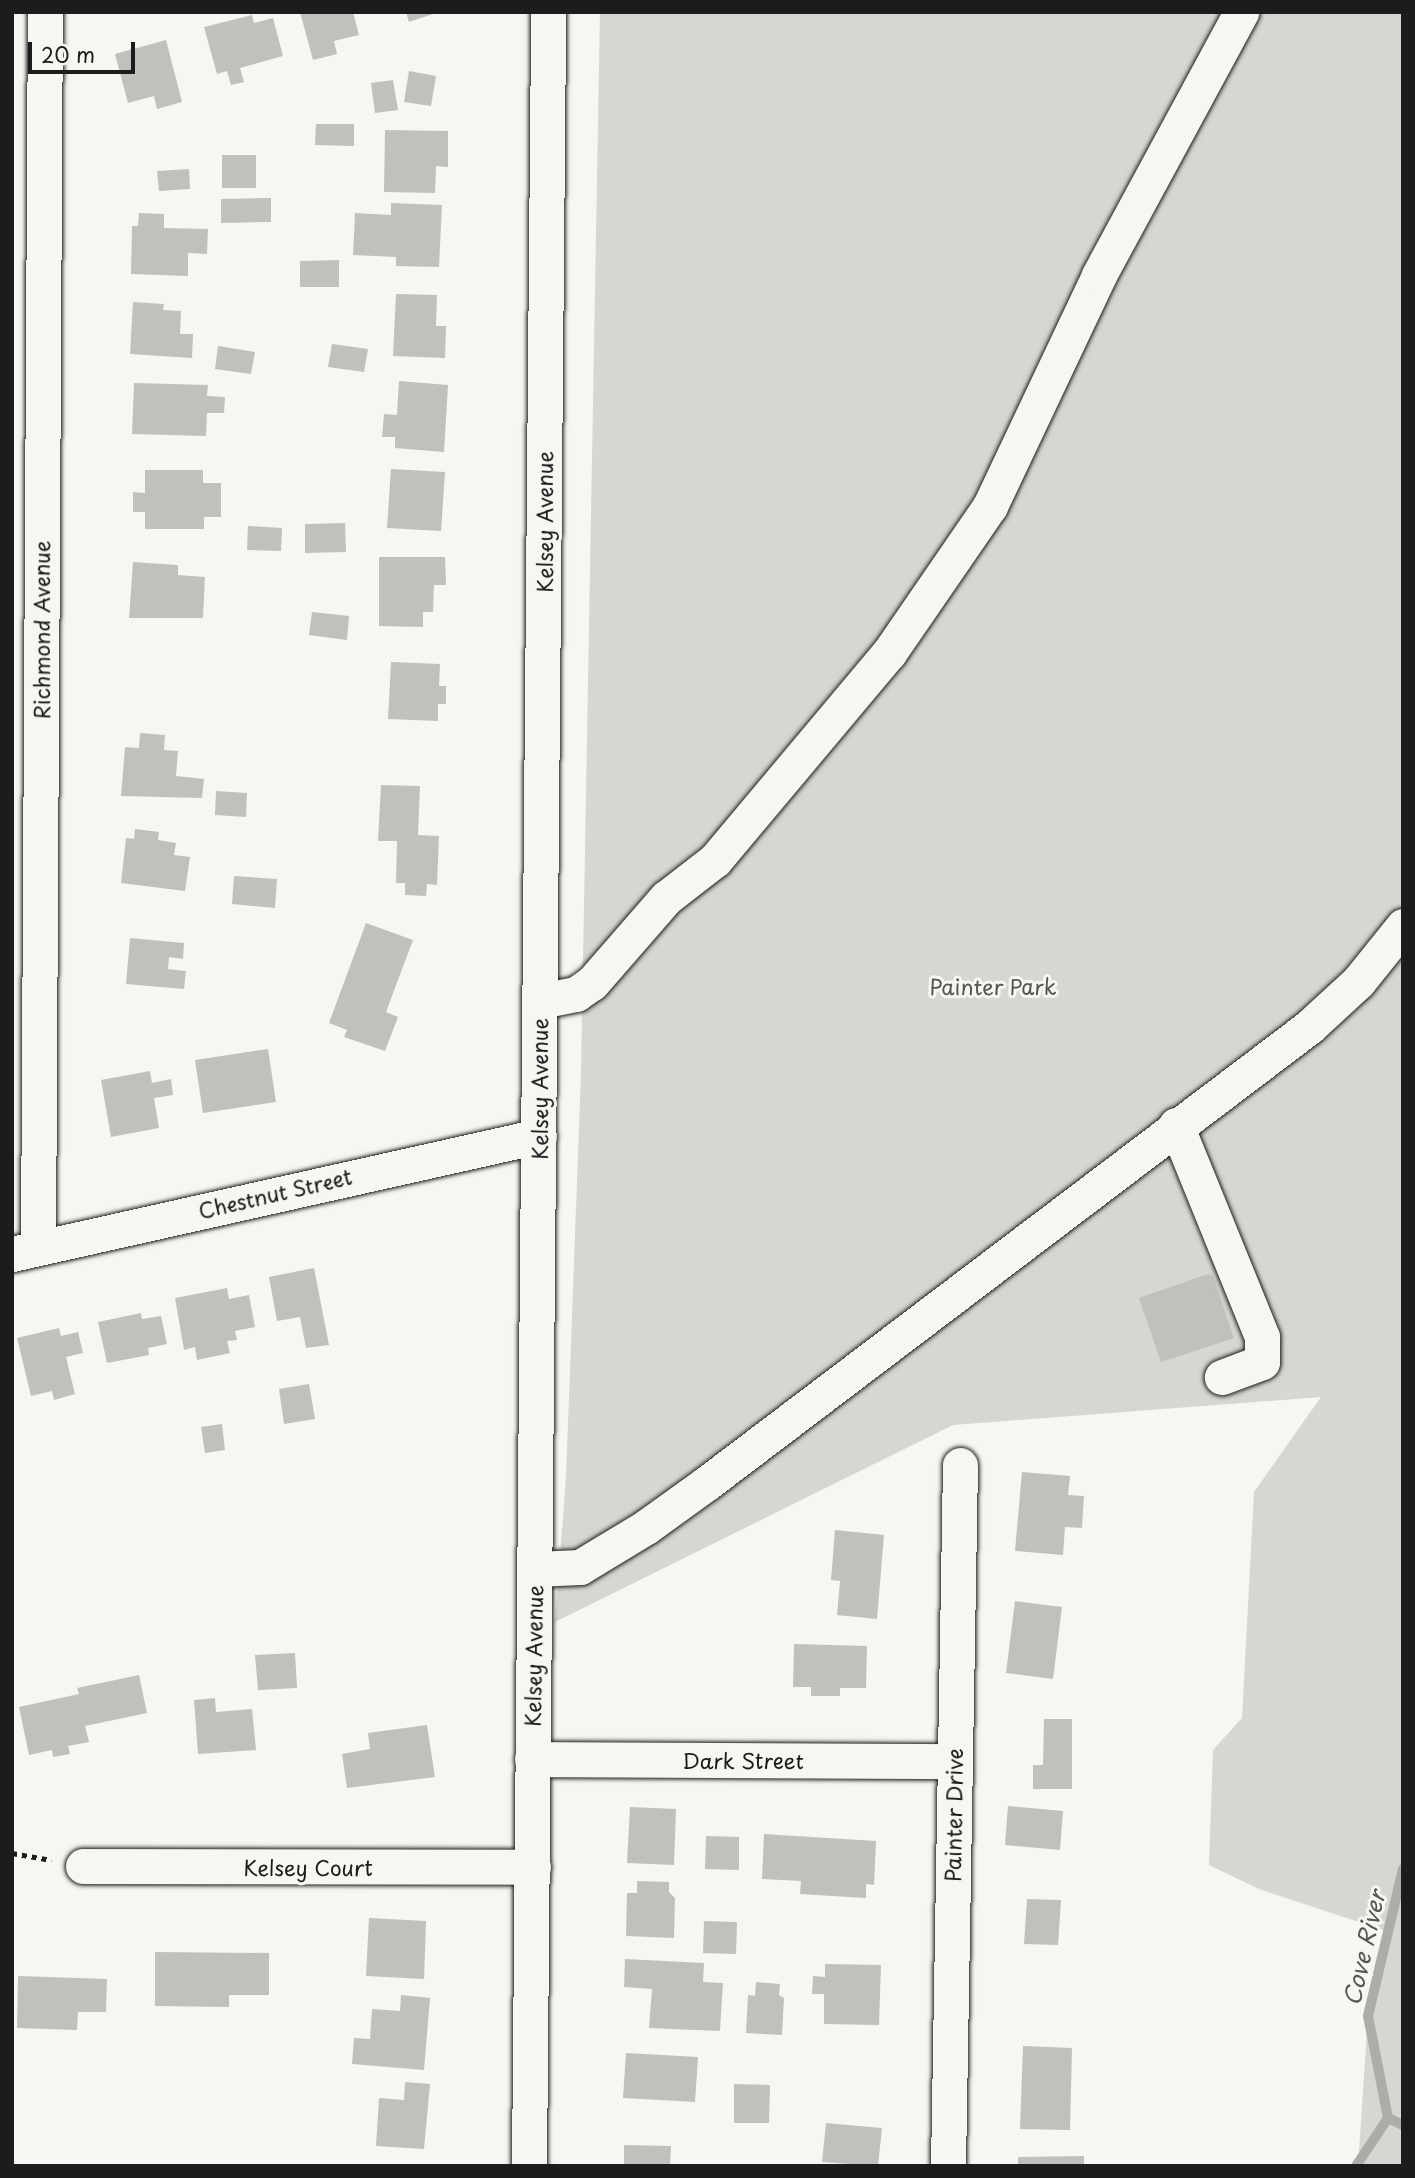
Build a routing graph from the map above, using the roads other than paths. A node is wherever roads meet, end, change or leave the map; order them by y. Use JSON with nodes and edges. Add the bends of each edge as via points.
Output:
{"nodes":[{"id":1,"x":45,"y":12,"type":"edge"},
{"id":2,"x":548,"y":12,"type":"edge"},
{"id":3,"x":1241,"y":12,"type":"edge"},
{"id":4,"x":1403,"y":926,"type":"edge"},
{"id":5,"x":540,"y":1001,"type":"junction"},
{"id":6,"x":1176,"y":1125,"type":"junction"},
{"id":7,"x":539,"y":1136,"type":"junction"},
{"id":8,"x":25,"y":1251,"type":"edge"},
{"id":9,"x":1222,"y":1377,"type":"dead end"},
{"id":10,"x":960,"y":1465,"type":"dead end"},
{"id":11,"x":535,"y":1569,"type":"junction"},
{"id":12,"x":532,"y":1759,"type":"junction"},
{"id":13,"x":954,"y":1761,"type":"junction"},
{"id":14,"x":83,"y":1866,"type":"dead end"},
{"id":15,"x":533,"y":1867,"type":"junction"},
{"id":16,"x":529,"y":2166,"type":"edge"},
{"id":17,"x":948,"y":2166,"type":"edge"}],
"edges":[{"from":1,"to":8,"type":"street","name":"Richmond Avenue"},
{"from":2,"to":5,"type":"street","name":"Kelsey Avenue"},
{"from":3,"to":5,"type":"street","via":[[1099,275],[990,506],[889,653],[715,860],[666,898],[592,983],[576,994]]},
{"from":4,"to":6,"type":"street","via":[[1358,982],[1309,1027]]},
{"from":5,"to":7,"type":"street","name":"Kelsey Avenue"},
{"from":6,"to":9,"type":"street","via":[[1262,1337],[1262,1362]]},
{"from":6,"to":11,"type":"street","via":[[646,1527],[580,1567]]},
{"from":7,"to":8,"type":"street","name":"Chestnut Street"},
{"from":7,"to":11,"type":"street","name":"Kelsey Avenue"},
{"from":10,"to":13,"type":"street","name":"Painter Drive"},
{"from":11,"to":12,"type":"street","name":"Kelsey Avenue"},
{"from":12,"to":13,"type":"street","name":"Dark Street"},
{"from":12,"to":15,"type":"street","name":"Kelsey Avenue"},
{"from":13,"to":17,"type":"street","name":"Painter Drive"},
{"from":14,"to":15,"type":"street","name":"Kelsey Court"},
{"from":15,"to":16,"type":"street","name":"Kelsey Avenue"}]}
